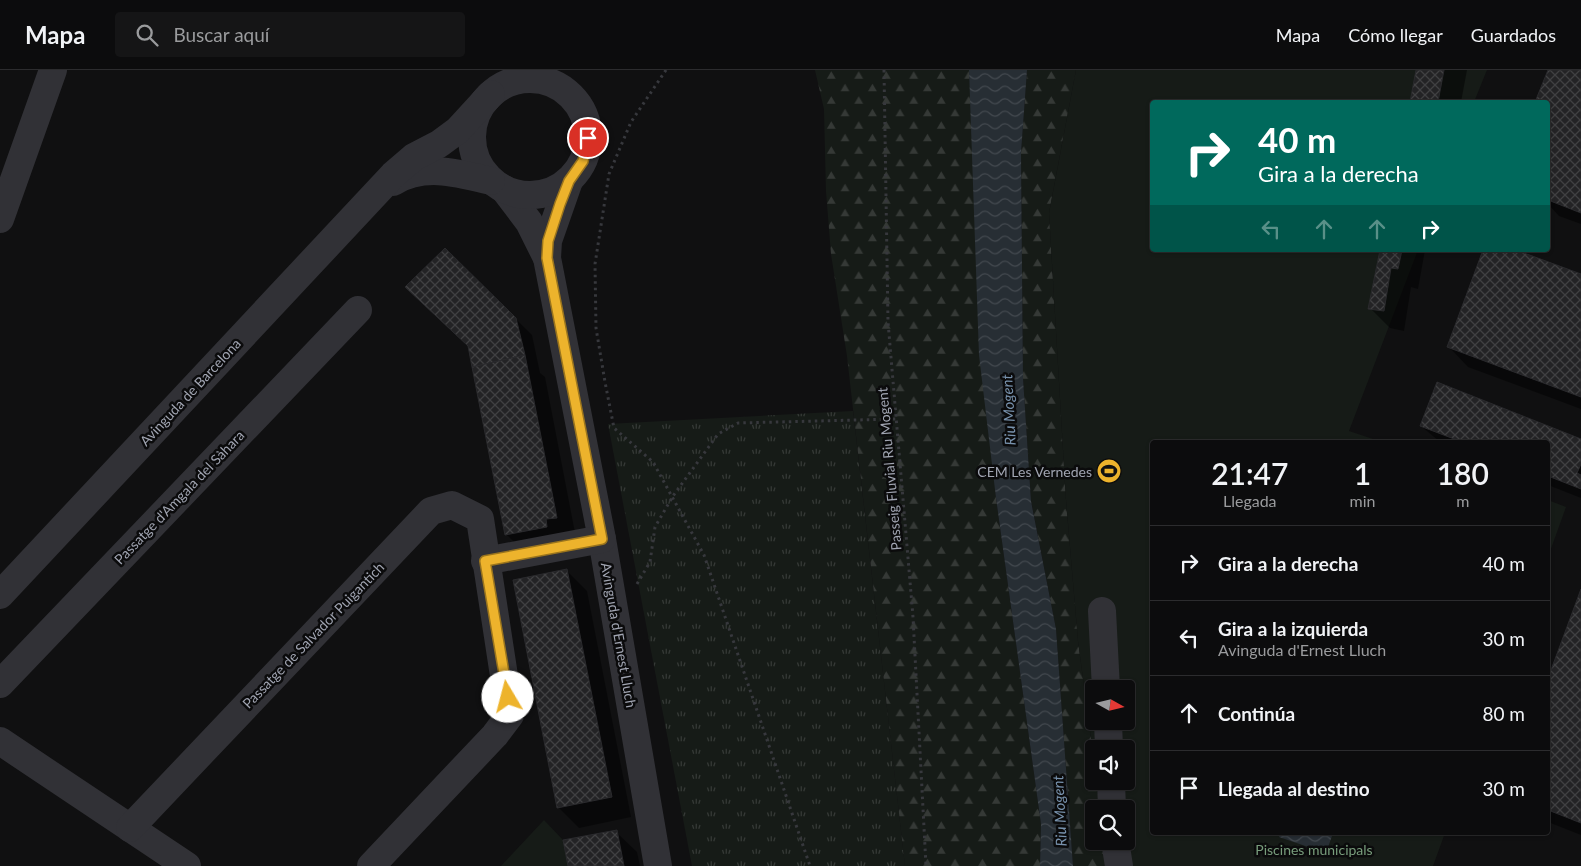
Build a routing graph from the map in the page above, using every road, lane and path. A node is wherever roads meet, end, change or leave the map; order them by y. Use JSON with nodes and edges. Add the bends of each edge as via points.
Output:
{"nodes":[{"id":1,"x":54,"y":70,"type":"edge"},
{"id":2,"x":573,"y":70,"type":"edge"},
{"id":3,"x":666,"y":70,"type":"edge"},
{"id":4,"x":884,"y":70,"type":"edge"},
{"id":5,"x":509,"y":82,"type":"edge"},
{"id":6,"x":582,"y":110,"type":"junction"},
{"id":7,"x":569,"y":181,"type":"junction"},
{"id":8,"x":497,"y":185,"type":"junction"},
{"id":9,"x":381,"y":189,"type":"junction"},
{"id":10,"x":0,"y":219,"type":"edge"},
{"id":11,"x":547,"y":258,"type":"junction"},
{"id":12,"x":358,"y":310,"type":"dead end"},
{"id":13,"x":896,"y":419,"type":"junction"},
{"id":14,"x":673,"y":496,"type":"junction"},
{"id":15,"x":602,"y":539,"type":"junction"},
{"id":16,"x":485,"y":561,"type":"junction"},
{"id":17,"x":611,"y":590,"type":"junction"},
{"id":18,"x":0,"y":594,"type":"edge"},
{"id":19,"x":1102,"y":611,"type":"dead end"},
{"id":20,"x":1106,"y":680,"type":"edge"},
{"id":21,"x":0,"y":684,"type":"edge"},
{"id":22,"x":0,"y":741,"type":"edge"},
{"id":23,"x":130,"y":828,"type":"junction"},
{"id":24,"x":1116,"y":850,"type":"edge"},
{"id":25,"x":187,"y":866,"type":"edge"},
{"id":26,"x":371,"y":866,"type":"edge"},
{"id":27,"x":658,"y":866,"type":"edge"},
{"id":28,"x":810,"y":866,"type":"edge"},
{"id":29,"x":926,"y":866,"type":"edge"},
{"id":30,"x":1119,"y":866,"type":"edge"}],
"edges":[{"from":1,"to":10,"type":"street"},
{"from":2,"to":6,"type":"street"},
{"from":3,"to":14,"type":"path","via":[[631,122],[609,174],[595,264],[596,328],[614,428],[654,462]]},
{"from":4,"to":13,"type":"path","name":"Passeig Fluvial Riu Mogent","via":[[888,322]]},
{"from":5,"to":6,"type":"street","via":[[542,80],[560,87]]},
{"from":5,"to":8,"type":"street","via":[[482,104],[474,122],[474,154],[481,168]]},
{"from":5,"to":9,"type":"street","name":"Avinguda de Barcelona","via":[[458,130],[414,157]]},
{"from":6,"to":7,"type":"street","via":[[588,138],[583,161]]},
{"from":7,"to":8,"type":"street","via":[[554,190],[528,196]]},
{"from":7,"to":11,"type":"street","via":[[548,241]]},
{"from":8,"to":9,"type":"street","via":[[459,173],[434,170],[405,175]]},
{"from":8,"to":11,"type":"street","via":[[529,222]]},
{"from":9,"to":18,"type":"street","name":"Avinguda de Barcelona"},
{"from":11,"to":15,"type":"street","name":"Avinguda d'Ernest Lluch"},
{"from":12,"to":21,"type":"street","name":"Passatge d'Amgala del Sàhara"},
{"from":13,"to":14,"type":"path","via":[[738,423],[718,434]]},
{"from":13,"to":29,"type":"path","name":"Passeig Fluvial Riu Mogent","via":[[913,617]]},
{"from":14,"to":17,"type":"path","via":[[655,526],[650,562],[638,584]]},
{"from":14,"to":28,"type":"path","via":[[704,555]]},
{"from":15,"to":16,"type":"street"},
{"from":15,"to":17,"type":"street","name":"Avinguda d'Ernest Lluch"},
{"from":16,"to":23,"type":"street","name":"Passatge de Salvador Puigantich","via":[[480,519],[452,505],[432,511]]},
{"from":16,"to":26,"type":"street","via":[[510,715]]},
{"from":17,"to":27,"type":"street","name":"Avinguda d'Ernest Lluch"},
{"from":19,"to":20,"type":"street"},
{"from":22,"to":23,"type":"street"},
{"from":23,"to":25,"type":"street"},
{"from":24,"to":30,"type":"street"}]}
